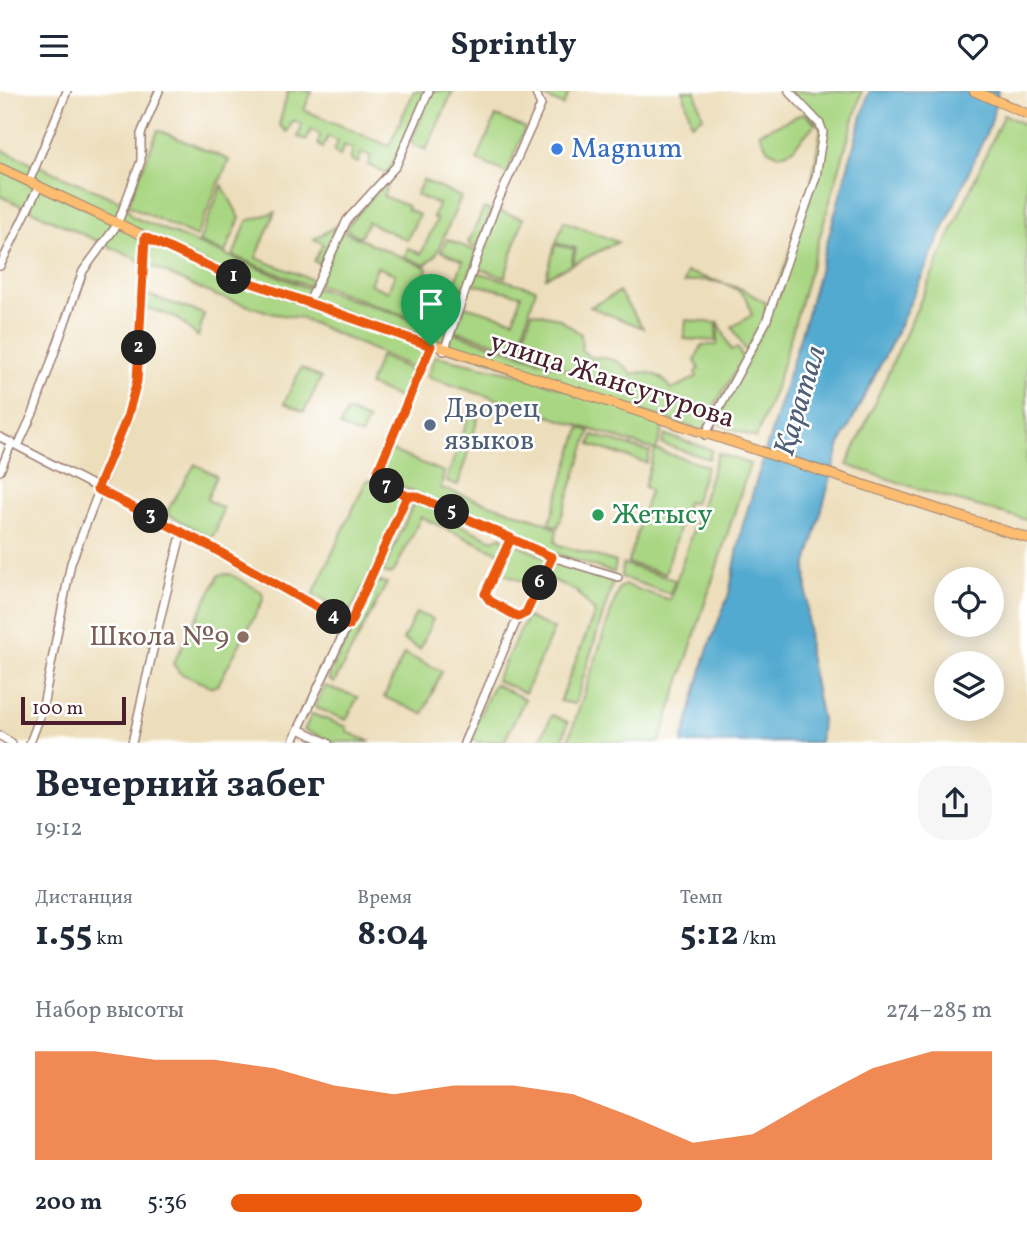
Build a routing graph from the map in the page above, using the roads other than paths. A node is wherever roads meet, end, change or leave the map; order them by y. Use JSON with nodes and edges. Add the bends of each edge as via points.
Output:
{"nodes":[{"id":1,"x":67,"y":91,"type":"edge"},
{"id":2,"x":159,"y":91,"type":"edge"},
{"id":3,"x":429,"y":91,"type":"edge"},
{"id":4,"x":535,"y":91,"type":"edge"},
{"id":5,"x":789,"y":91,"type":"edge"},
{"id":6,"x":974,"y":91,"type":"edge"},
{"id":7,"x":1027,"y":114,"type":"edge"},
{"id":8,"x":0,"y":168,"type":"edge"},
{"id":9,"x":34,"y":184,"type":"junction"},
{"id":10,"x":117,"y":225,"type":"junction"},
{"id":11,"x":145,"y":237,"type":"junction"},
{"id":12,"x":0,"y":266,"type":"edge"},
{"id":13,"x":308,"y":304,"type":"junction"},
{"id":14,"x":431,"y":346,"type":"junction"},
{"id":15,"x":444,"y":351,"type":"junction"},
{"id":16,"x":705,"y":435,"type":"junction"},
{"id":17,"x":0,"y":437,"type":"edge"},
{"id":18,"x":15,"y":444,"type":"junction"},
{"id":19,"x":0,"y":471,"type":"edge"},
{"id":20,"x":97,"y":489,"type":"junction"},
{"id":21,"x":407,"y":496,"type":"junction"},
{"id":22,"x":182,"y":532,"type":"junction"},
{"id":23,"x":511,"y":538,"type":"junction"},
{"id":24,"x":1027,"y":538,"type":"edge"},
{"id":25,"x":552,"y":557,"type":"junction"},
{"id":26,"x":618,"y":577,"type":"dead end"},
{"id":27,"x":518,"y":617,"type":"junction"},
{"id":28,"x":349,"y":626,"type":"junction"},
{"id":29,"x":299,"y":729,"type":"junction"},
{"id":30,"x":0,"y":736,"type":"edge"},
{"id":31,"x":12,"y":743,"type":"edge"},
{"id":32,"x":30,"y":743,"type":"edge"},
{"id":33,"x":132,"y":743,"type":"edge"},
{"id":34,"x":292,"y":743,"type":"edge"},
{"id":35,"x":328,"y":743,"type":"edge"},
{"id":36,"x":464,"y":743,"type":"edge"}],
"edges":[{"from":1,"to":9,"type":"street"},
{"from":2,"to":10,"type":"street","via":[[141,134],[141,161]]},
{"from":3,"to":13,"type":"street","via":[[396,166],[347,220]]},
{"from":4,"to":15,"type":"street","via":[[541,105],[494,210]]},
{"from":5,"to":16,"type":"street","via":[[823,132],[817,177],[766,322]]},
{"from":6,"to":7,"type":"main road"},
{"from":8,"to":9,"type":"main road","name":"улица Жансугурова"},
{"from":9,"to":10,"type":"main road","name":"улица Жансугурова"},
{"from":9,"to":12,"type":"street"},
{"from":10,"to":11,"type":"main road","name":"улица Жансугурова"},
{"from":10,"to":18,"type":"street","via":[[83,271],[34,411]]},
{"from":11,"to":13,"type":"main road","name":"улица Жансугурова"},
{"from":11,"to":20,"type":"street","via":[[137,381]]},
{"from":13,"to":14,"type":"main road","name":"улица Жансугурова"},
{"from":14,"to":15,"type":"main road","name":"улица Жансугурова"},
{"from":14,"to":21,"type":"street","via":[[378,471],[384,485]]},
{"from":15,"to":16,"type":"main road","name":"улица Жансугурова"},
{"from":16,"to":24,"type":"main road","name":"улица Жансугурова"},
{"from":17,"to":18,"type":"street"},
{"from":18,"to":19,"type":"street"},
{"from":18,"to":20,"type":"street"},
{"from":20,"to":22,"type":"street"},
{"from":20,"to":32,"type":"street","via":[[71,563],[42,711]]},
{"from":21,"to":23,"type":"street"},
{"from":21,"to":28,"type":"street"},
{"from":22,"to":28,"type":"street"},
{"from":22,"to":33,"type":"street"},
{"from":23,"to":25,"type":"street"},
{"from":23,"to":27,"type":"street","via":[[485,594]]},
{"from":25,"to":26,"type":"street"},
{"from":25,"to":27,"type":"street","via":[[526,613]]},
{"from":27,"to":36,"type":"street"},
{"from":28,"to":29,"type":"street"},
{"from":29,"to":34,"type":"street"},
{"from":29,"to":35,"type":"street"},
{"from":30,"to":31,"type":"street"}]}
